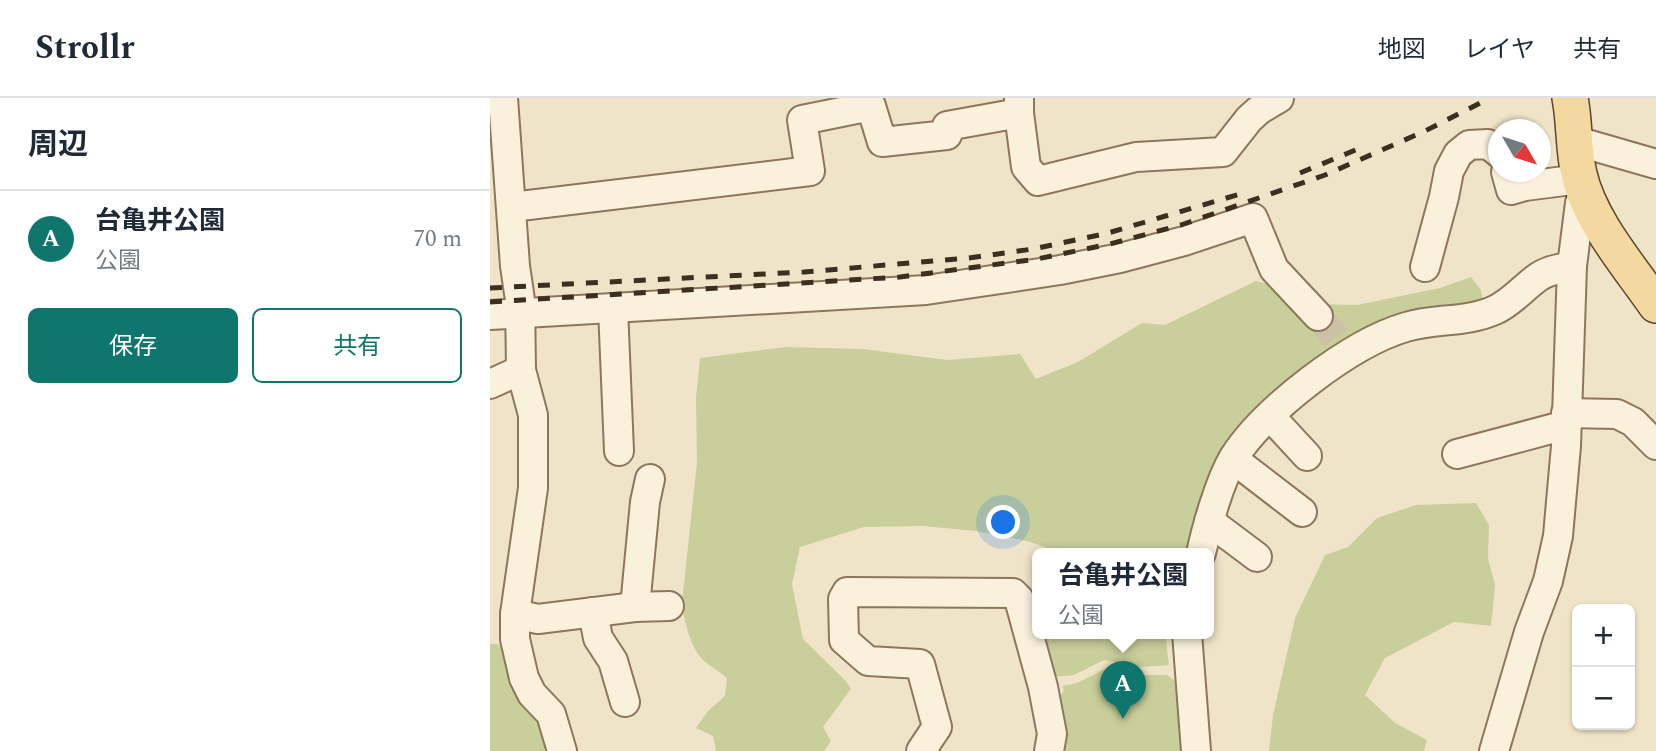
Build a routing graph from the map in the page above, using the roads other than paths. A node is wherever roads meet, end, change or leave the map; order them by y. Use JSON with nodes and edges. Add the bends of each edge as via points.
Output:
{"nodes":[{"id":1,"x":503,"y":98,"type":"edge"},
{"id":2,"x":1279,"y":98,"type":"edge"},
{"id":3,"x":1570,"y":98,"type":"edge"},
{"id":4,"x":1019,"y":105,"type":"edge"},
{"id":5,"x":1576,"y":141,"type":"junction"},
{"id":6,"x":1488,"y":144,"type":"edge"},
{"id":7,"x":1656,"y":164,"type":"edge"},
{"id":8,"x":1509,"y":182,"type":"edge"},
{"id":9,"x":1582,"y":186,"type":"junction"},
{"id":10,"x":512,"y":207,"type":"junction"},
{"id":11,"x":1572,"y":266,"type":"junction"},
{"id":12,"x":1425,"y":267,"type":"dead end"},
{"id":13,"x":1656,"y":305,"type":"edge"},
{"id":14,"x":520,"y":307,"type":"junction"},
{"id":15,"x":613,"y":308,"type":"junction"},
{"id":16,"x":490,"y":316,"type":"edge"},
{"id":17,"x":1318,"y":316,"type":"tunnel mouth"},
{"id":18,"x":521,"y":370,"type":"junction"},
{"id":19,"x":490,"y":384,"type":"edge"},
{"id":20,"x":1270,"y":416,"type":"junction"},
{"id":21,"x":1566,"y":419,"type":"junction"},
{"id":22,"x":1656,"y":445,"type":"edge"},
{"id":23,"x":619,"y":451,"type":"dead end"},
{"id":24,"x":1457,"y":454,"type":"dead end"},
{"id":25,"x":1307,"y":456,"type":"dead end"},
{"id":26,"x":1233,"y":458,"type":"junction"},
{"id":27,"x":639,"y":493,"type":"dead end"},
{"id":28,"x":1302,"y":512,"type":"dead end"},
{"id":29,"x":1209,"y":521,"type":"junction"},
{"id":30,"x":1202,"y":548,"type":"edge"},
{"id":31,"x":1258,"y":557,"type":"dead end"},
{"id":32,"x":669,"y":606,"type":"dead end"},
{"id":33,"x":635,"y":607,"type":"junction"},
{"id":34,"x":593,"y":612,"type":"junction"},
{"id":35,"x":515,"y":614,"type":"junction"},
{"id":36,"x":1187,"y":639,"type":"edge"},
{"id":37,"x":625,"y":702,"type":"dead end"},
{"id":38,"x":562,"y":751,"type":"edge"},
{"id":39,"x":921,"y":751,"type":"edge"},
{"id":40,"x":1049,"y":751,"type":"edge"},
{"id":41,"x":1196,"y":751,"type":"edge"},
{"id":42,"x":1494,"y":751,"type":"edge"}],
"edges":[{"from":1,"to":10,"type":"street"},
{"from":2,"to":4,"type":"street","via":[[1249,119],[1223,152],[1136,157],[1038,181],[1026,167]]},
{"from":3,"to":5,"type":"main road"},
{"from":4,"to":10,"type":"street","via":[[947,126],[947,135],[882,142],[871,106],[802,120],[810,171]]},
{"from":5,"to":7,"type":"street"},
{"from":5,"to":9,"type":"main road"},
{"from":6,"to":12,"type":"street","via":[[1469,145],[1449,170]]},
{"from":8,"to":9,"type":"street","via":[[1511,190]]},
{"from":9,"to":11,"type":"street"},
{"from":9,"to":13,"type":"main road","via":[[1598,220]]},
{"from":10,"to":14,"type":"street"},
{"from":11,"to":20,"type":"street","via":[[1537,277],[1496,310],[1404,327],[1349,354],[1306,383]]},
{"from":11,"to":21,"type":"street"},
{"from":14,"to":15,"type":"street"},
{"from":14,"to":16,"type":"street"},
{"from":14,"to":18,"type":"street"},
{"from":15,"to":17,"type":"street","via":[[926,290],[986,282],[1121,258],[1253,218],[1274,269]]},
{"from":15,"to":23,"type":"street"},
{"from":18,"to":19,"type":"street"},
{"from":18,"to":35,"type":"street","via":[[533,415],[533,488]]},
{"from":20,"to":25,"type":"street"},
{"from":20,"to":26,"type":"street"},
{"from":21,"to":22,"type":"street","via":[[1617,414],[1633,422]]},
{"from":21,"to":24,"type":"street"},
{"from":21,"to":42,"type":"street","via":[[1558,536]]},
{"from":26,"to":28,"type":"street"},
{"from":26,"to":29,"type":"street"},
{"from":27,"to":33,"type":"street"},
{"from":29,"to":30,"type":"street"},
{"from":29,"to":31,"type":"street"},
{"from":32,"to":33,"type":"street"},
{"from":33,"to":34,"type":"street"},
{"from":34,"to":35,"type":"street","via":[[538,619]]},
{"from":34,"to":37,"type":"street","via":[[598,638],[612,662]]},
{"from":35,"to":38,"type":"street","via":[[524,678],[551,714]]},
{"from":36,"to":41,"type":"street"},
{"from":39,"to":40,"type":"street","via":[[937,727],[920,664],[868,661],[844,640],[847,592],[1013,593],[1019,599],[1043,687],[1052,734]]}]}
